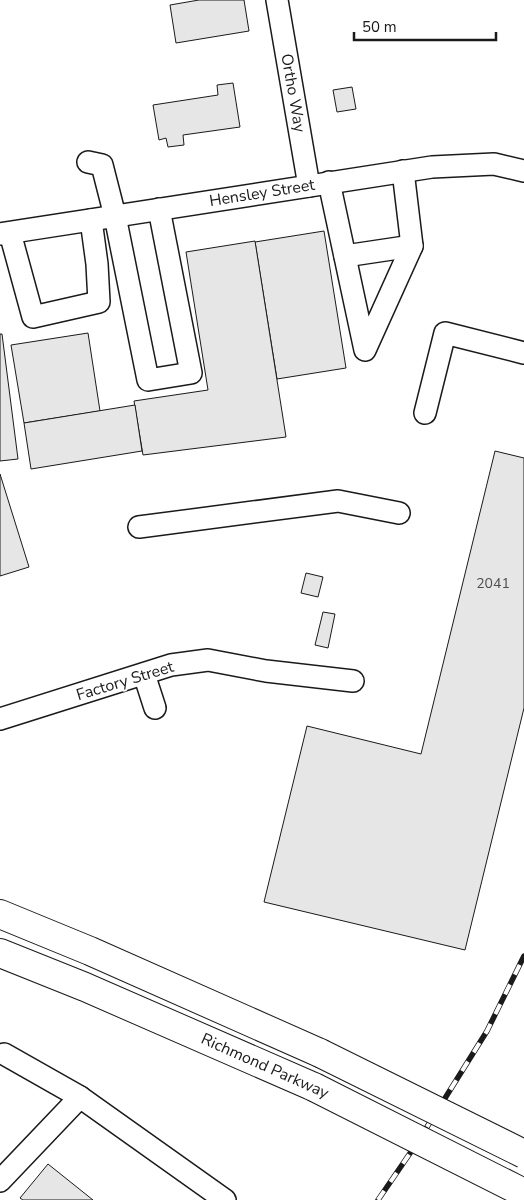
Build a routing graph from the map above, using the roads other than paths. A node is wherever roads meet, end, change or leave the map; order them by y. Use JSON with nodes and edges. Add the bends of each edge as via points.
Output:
{"nodes":[{"id":1,"x":276,"y":0,"type":"edge"},
{"id":2,"x":88,"y":162,"type":"dead end"},
{"id":3,"x":403,"y":171,"type":"junction"},
{"id":4,"x":524,"y":171,"type":"edge"},
{"id":5,"x":329,"y":182,"type":"junction"},
{"id":6,"x":309,"y":186,"type":"junction"},
{"id":7,"x":159,"y":210,"type":"junction"},
{"id":8,"x":115,"y":216,"type":"junction"},
{"id":9,"x":91,"y":220,"type":"junction"},
{"id":10,"x":5,"y":233,"type":"edge"},
{"id":11,"x":412,"y":246,"type":"junction"},
{"id":12,"x":345,"y":256,"type":"junction"},
{"id":13,"x":524,"y":352,"type":"edge"},
{"id":14,"x":425,"y":413,"type":"dead end"},
{"id":15,"x":399,"y":513,"type":"dead end"},
{"id":16,"x":139,"y":528,"type":"dead end"},
{"id":17,"x":144,"y":674,"type":"junction"},
{"id":18,"x":353,"y":681,"type":"dead end"},
{"id":19,"x":155,"y":708,"type":"dead end"},
{"id":20,"x":0,"y":719,"type":"edge"},
{"id":21,"x":0,"y":914,"type":"edge"},
{"id":22,"x":0,"y":953,"type":"edge"},
{"id":23,"x":4,"y":1054,"type":"dead end"},
{"id":24,"x":80,"y":1097,"type":"junction"},
{"id":25,"x":524,"y":1154,"type":"edge"},
{"id":26,"x":0,"y":1182,"type":"edge"},
{"id":27,"x":524,"y":1193,"type":"edge"},
{"id":28,"x":225,"y":1200,"type":"edge"}],
"edges":[{"from":1,"to":6,"type":"street","name":"Ortho Way"},
{"from":2,"to":8,"type":"street","via":[[102,166]]},
{"from":3,"to":4,"type":"street","name":"Hensley Street","via":[[432,166],[494,164]]},
{"from":3,"to":5,"type":"street","name":"Hensley Street"},
{"from":3,"to":11,"type":"street"},
{"from":5,"to":6,"type":"street","name":"Hensley Street"},
{"from":5,"to":12,"type":"street"},
{"from":6,"to":7,"type":"street","name":"Hensley Street"},
{"from":7,"to":8,"type":"street","name":"Hensley Street"},
{"from":7,"to":8,"type":"street","via":[[191,373],[148,380]]},
{"from":8,"to":9,"type":"street","name":"Hensley Street"},
{"from":9,"to":10,"type":"street","name":"Hensley Street"},
{"from":9,"to":10,"type":"street","via":[[99,302],[33,317]]},
{"from":11,"to":12,"type":"street"},
{"from":11,"to":12,"type":"street","via":[[365,350]]},
{"from":13,"to":14,"type":"street","via":[[445,333]]},
{"from":15,"to":16,"type":"street","via":[[338,501]]},
{"from":17,"to":18,"type":"street","name":"Factory Street","via":[[171,665],[208,660],[266,671]]},
{"from":17,"to":19,"type":"street"},
{"from":17,"to":20,"type":"street","name":"Factory Street"},
{"from":21,"to":25,"type":"highway","name":"Richmond Parkway","bridge":true,"via":[[320,1053]]},
{"from":22,"to":27,"type":"highway","name":"Richmond Parkway","bridge":true,"via":[[314,1086]]},
{"from":23,"to":24,"type":"street"},
{"from":24,"to":26,"type":"street"},
{"from":24,"to":28,"type":"street"}]}
